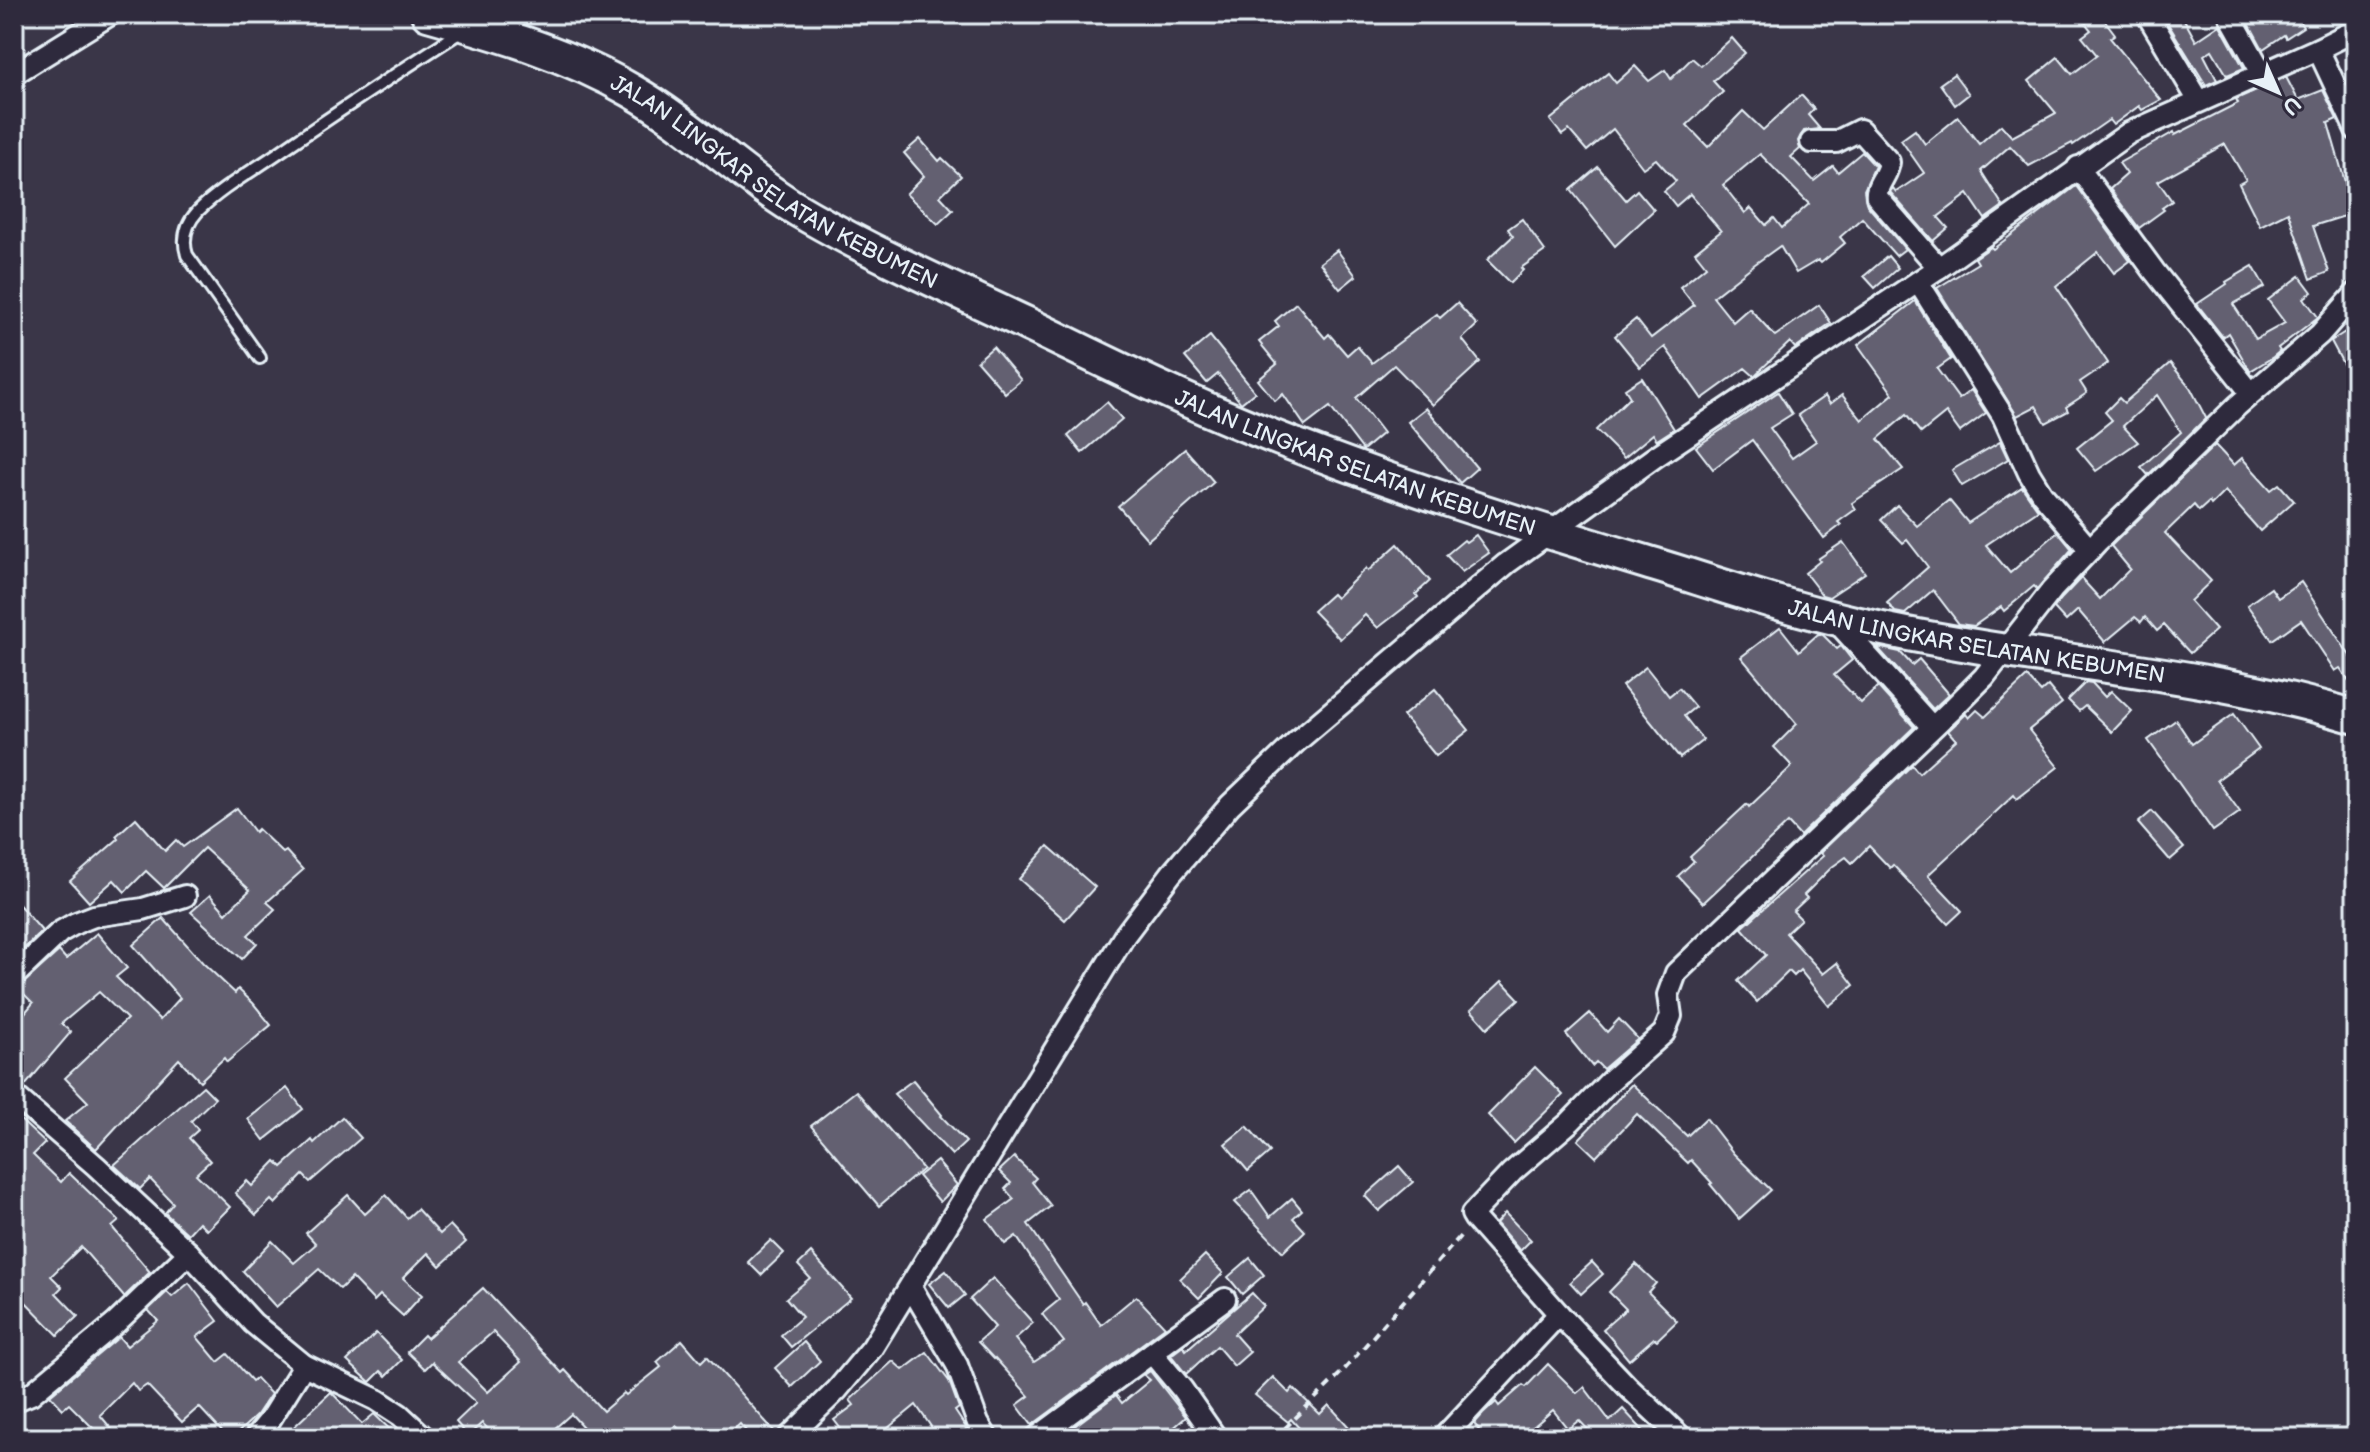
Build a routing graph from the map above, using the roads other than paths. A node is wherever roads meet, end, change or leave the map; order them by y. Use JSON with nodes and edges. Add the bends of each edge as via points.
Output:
{"nodes":[{"id":1,"x":111,"y":14,"type":"edge"},
{"id":2,"x":428,"y":14,"type":"edge"},
{"id":3,"x":2147,"y":14,"type":"edge"},
{"id":4,"x":2229,"y":14,"type":"edge"},
{"id":5,"x":471,"y":26,"type":"junction"},
{"id":6,"x":2356,"y":30,"type":"edge"},
{"id":7,"x":2318,"y":49,"type":"junction"},
{"id":8,"x":2262,"y":73,"type":"junction"},
{"id":9,"x":14,"y":74,"type":"edge"},
{"id":10,"x":2199,"y":101,"type":"junction"},
{"id":11,"x":2356,"y":130,"type":"edge"},
{"id":12,"x":1811,"y":142,"type":"dead end"},
{"id":13,"x":2078,"y":167,"type":"junction"},
{"id":14,"x":1939,"y":268,"type":"junction"},
{"id":15,"x":1918,"y":282,"type":"junction"},
{"id":16,"x":2356,"y":293,"type":"edge"},
{"id":17,"x":260,"y":358,"type":"dead end"},
{"id":18,"x":2251,"y":393,"type":"junction"},
{"id":19,"x":1549,"y":533,"type":"junction"},
{"id":20,"x":2090,"y":550,"type":"junction"},
{"id":21,"x":1832,"y":617,"type":"junction"},
{"id":22,"x":2002,"y":652,"type":"junction"},
{"id":23,"x":2356,"y":717,"type":"edge"},
{"id":24,"x":1932,"y":727,"type":"junction"},
{"id":25,"x":185,"y":896,"type":"dead end"},
{"id":26,"x":14,"y":976,"type":"edge"},
{"id":27,"x":16,"y":1101,"type":"edge"},
{"id":28,"x":189,"y":1253,"type":"junction"},
{"id":29,"x":911,"y":1287,"type":"junction"},
{"id":30,"x":1225,"y":1299,"type":"dead end"},
{"id":31,"x":1559,"y":1314,"type":"junction"},
{"id":32,"x":1152,"y":1353,"type":"junction"},
{"id":33,"x":304,"y":1365,"type":"junction"},
{"id":34,"x":14,"y":1401,"type":"edge"},
{"id":35,"x":255,"y":1438,"type":"edge"},
{"id":36,"x":425,"y":1438,"type":"edge"},
{"id":37,"x":788,"y":1438,"type":"edge"},
{"id":38,"x":987,"y":1438,"type":"edge"},
{"id":39,"x":1036,"y":1438,"type":"edge"},
{"id":40,"x":1216,"y":1438,"type":"edge"},
{"id":41,"x":1443,"y":1438,"type":"edge"},
{"id":42,"x":1682,"y":1438,"type":"edge"}],
"edges":[{"from":1,"to":9,"type":"street"},
{"from":2,"to":5,"type":"highway","name":"JALAN LINGKAR SELATAN KEBUMEN"},
{"from":3,"to":10,"type":"street"},
{"from":4,"to":8,"type":"street"},
{"from":5,"to":17,"type":"lane","via":[[331,115],[198,212],[187,228],[182,241],[187,255]]},
{"from":5,"to":19,"type":"highway","name":"JALAN LINGKAR SELATAN KEBUMEN","via":[[539,47],[635,93],[803,214],[925,277],[1250,428]]},
{"from":6,"to":7,"type":"street"},
{"from":7,"to":8,"type":"street"},
{"from":7,"to":11,"type":"street"},
{"from":8,"to":10,"type":"street"},
{"from":10,"to":13,"type":"street","via":[[2129,133]]},
{"from":12,"to":14,"type":"street","via":[[1836,142],[1860,130],[1865,133],[1889,162],[1877,197]]},
{"from":13,"to":14,"type":"street"},
{"from":13,"to":18,"type":"street"},
{"from":14,"to":15,"type":"street"},
{"from":15,"to":19,"type":"street"},
{"from":15,"to":20,"type":"street","via":[[2003,416],[2035,484]]},
{"from":16,"to":18,"type":"street","via":[[2326,328]]},
{"from":18,"to":20,"type":"street"},
{"from":19,"to":21,"type":"highway","name":"JALAN LINGKAR SELATAN KEBUMEN"},
{"from":19,"to":29,"type":"street","via":[[1494,573],[1296,742],[1210,828],[1125,935]]},
{"from":20,"to":22,"type":"street"},
{"from":21,"to":22,"type":"highway","name":"JALAN LINGKAR SELATAN KEBUMEN"},
{"from":21,"to":24,"type":"street"},
{"from":22,"to":23,"type":"highway","name":"JALAN LINGKAR SELATAN KEBUMEN","via":[[2185,677]]},
{"from":22,"to":24,"type":"street"},
{"from":24,"to":31,"type":"street","via":[[1676,973],[1664,1033],[1472,1214]]},
{"from":25,"to":26,"type":"street","via":[[76,923]]},
{"from":27,"to":28,"type":"street"},
{"from":28,"to":33,"type":"street","via":[[253,1323]]},
{"from":28,"to":34,"type":"street","via":[[116,1323],[31,1394]]},
{"from":29,"to":37,"type":"street","via":[[872,1348]]},
{"from":29,"to":38,"type":"street","via":[[957,1365]]},
{"from":30,"to":32,"type":"street"},
{"from":31,"to":41,"type":"street"},
{"from":31,"to":42,"type":"street"},
{"from":32,"to":39,"type":"street"},
{"from":32,"to":40,"type":"street"},
{"from":33,"to":35,"type":"street"},
{"from":33,"to":36,"type":"street","via":[[377,1400]]}]}
